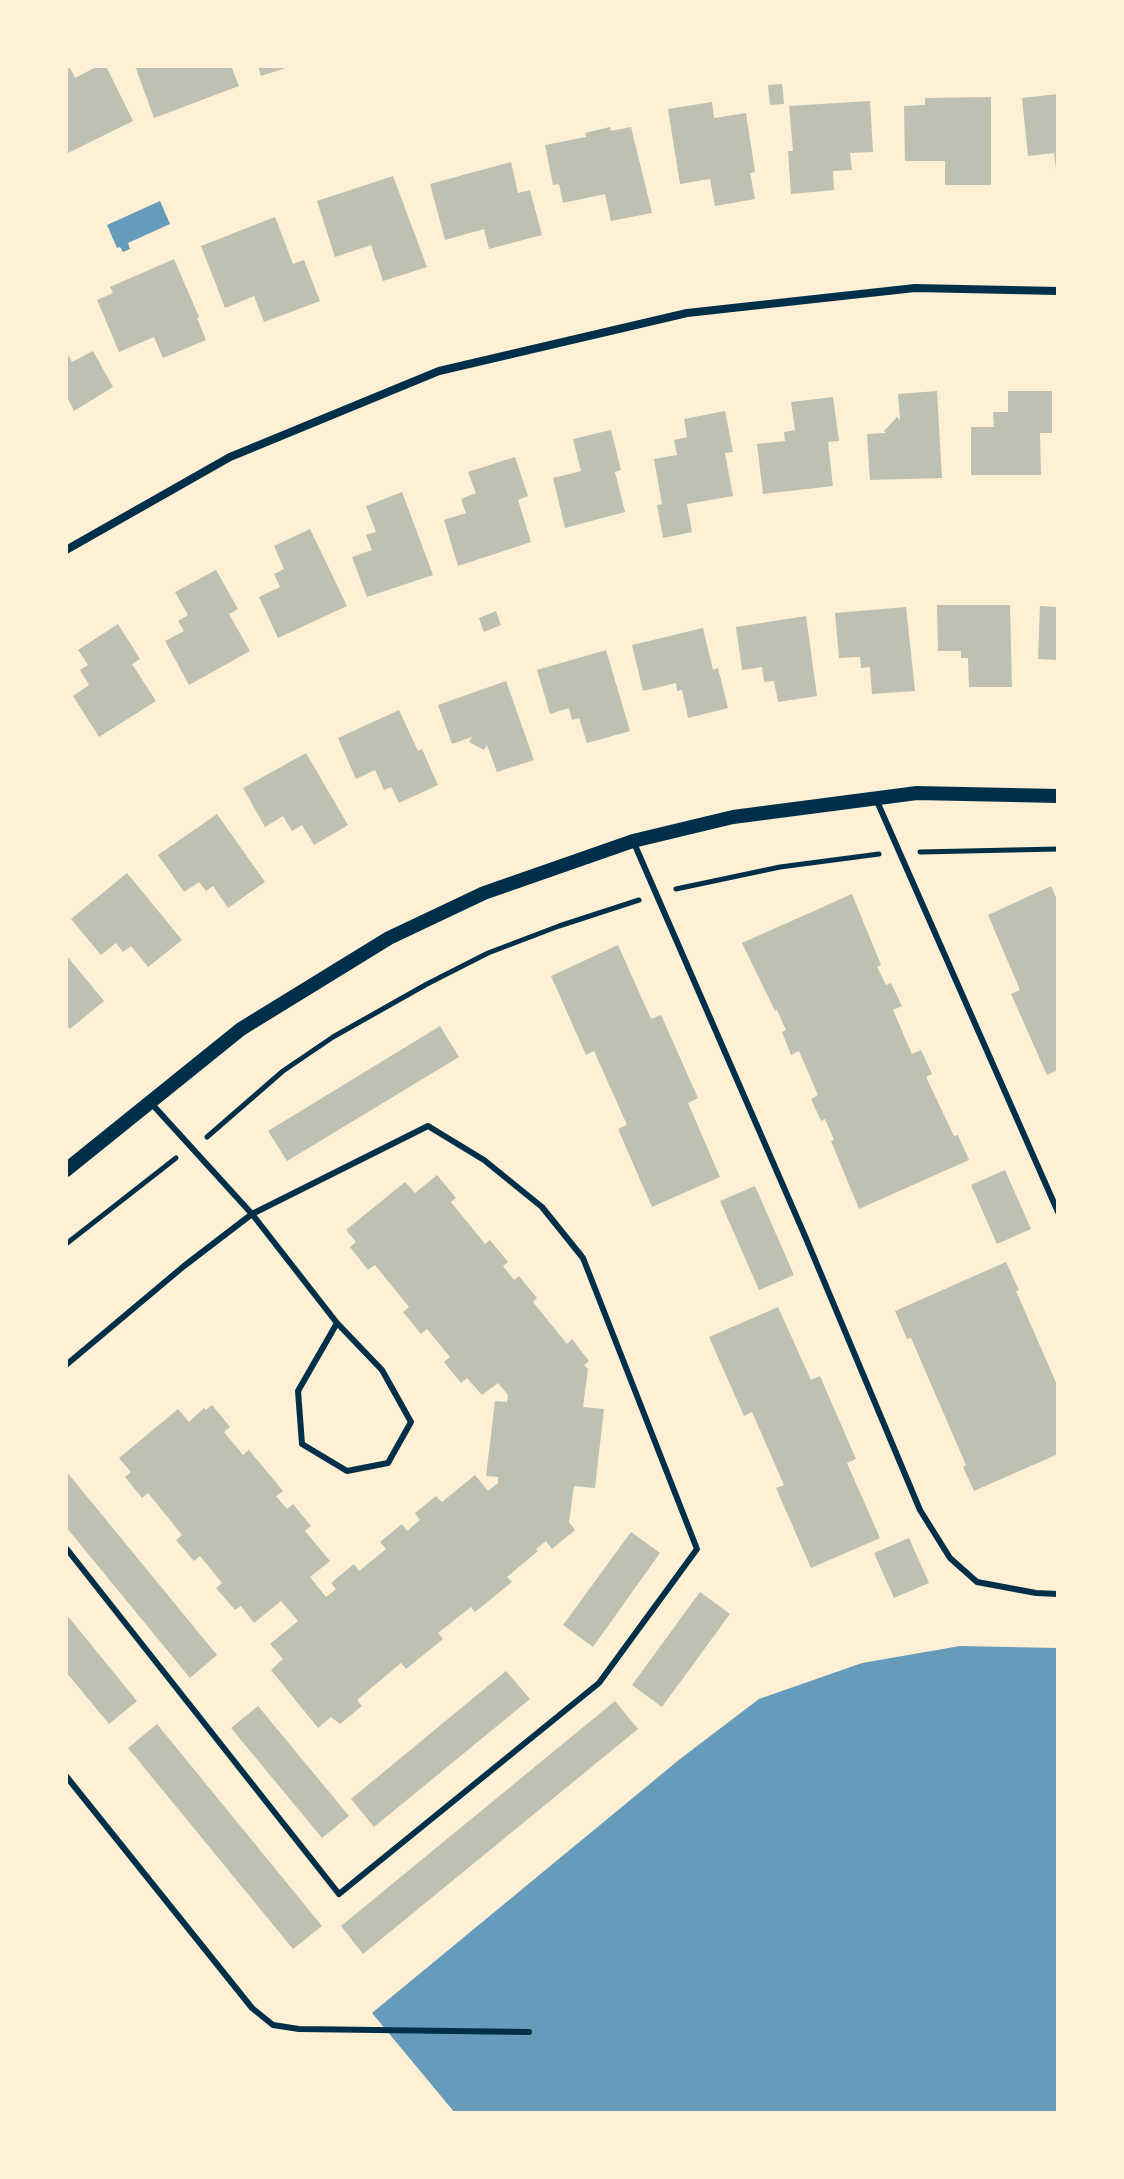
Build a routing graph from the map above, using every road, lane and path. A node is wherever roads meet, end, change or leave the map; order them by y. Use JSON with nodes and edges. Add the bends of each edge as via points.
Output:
{"nodes":[{"id":1,"x":1058,"y":291,"type":"edge"},
{"id":2,"x":66,"y":550,"type":"edge"},
{"id":3,"x":1058,"y":796,"type":"edge"},
{"id":4,"x":876,"y":799,"type":"junction"},
{"id":5,"x":633,"y":841,"type":"junction"},
{"id":6,"x":1058,"y":849,"type":"edge"},
{"id":7,"x":900,"y":853,"type":"junction"},
{"id":8,"x":656,"y":895,"type":"junction"},
{"id":9,"x":150,"y":1101,"type":"junction"},
{"id":10,"x":192,"y":1148,"type":"junction"},
{"id":11,"x":66,"y":1170,"type":"edge"},
{"id":12,"x":1058,"y":1212,"type":"edge"},
{"id":13,"x":252,"y":1214,"type":"junction"},
{"id":14,"x":66,"y":1244,"type":"edge"},
{"id":15,"x":337,"y":1323,"type":"junction"},
{"id":16,"x":66,"y":1365,"type":"edge"},
{"id":17,"x":66,"y":1548,"type":"edge"},
{"id":18,"x":1058,"y":1594,"type":"edge"},
{"id":19,"x":66,"y":1776,"type":"edge"},
{"id":20,"x":529,"y":2032,"type":"dead end"}],
"edges":[{"from":1,"to":2,"type":"street","via":[[915,288],[687,313],[439,371],[230,457]]},
{"from":3,"to":4,"type":"street","via":[[917,793]]},
{"from":4,"to":5,"type":"street","via":[[733,817]]},
{"from":4,"to":7,"type":"lane"},
{"from":5,"to":8,"type":"lane"},
{"from":5,"to":9,"type":"street","via":[[484,893],[389,938],[241,1029]]},
{"from":6,"to":7,"type":"path"},
{"from":7,"to":8,"type":"path","via":[[780,867]]},
{"from":7,"to":12,"type":"lane"},
{"from":8,"to":10,"type":"path","via":[[488,953],[427,984],[283,1071]]},
{"from":8,"to":18,"type":"lane","via":[[920,1510],[950,1558],[977,1582]]},
{"from":9,"to":10,"type":"lane"},
{"from":9,"to":11,"type":"street"},
{"from":10,"to":13,"type":"lane"},
{"from":10,"to":14,"type":"path"},
{"from":13,"to":15,"type":"lane"},
{"from":13,"to":16,"type":"lane"},
{"from":13,"to":17,"type":"lane","via":[[428,1126],[484,1160],[542,1207],[583,1258],[697,1549],[599,1683],[339,1894]]},
{"from":15,"to":15,"type":"lane","via":[[382,1370],[411,1422],[388,1463],[347,1471],[302,1444],[298,1391]]},
{"from":19,"to":20,"type":"lane","via":[[252,2008],[273,2025]]}]}
